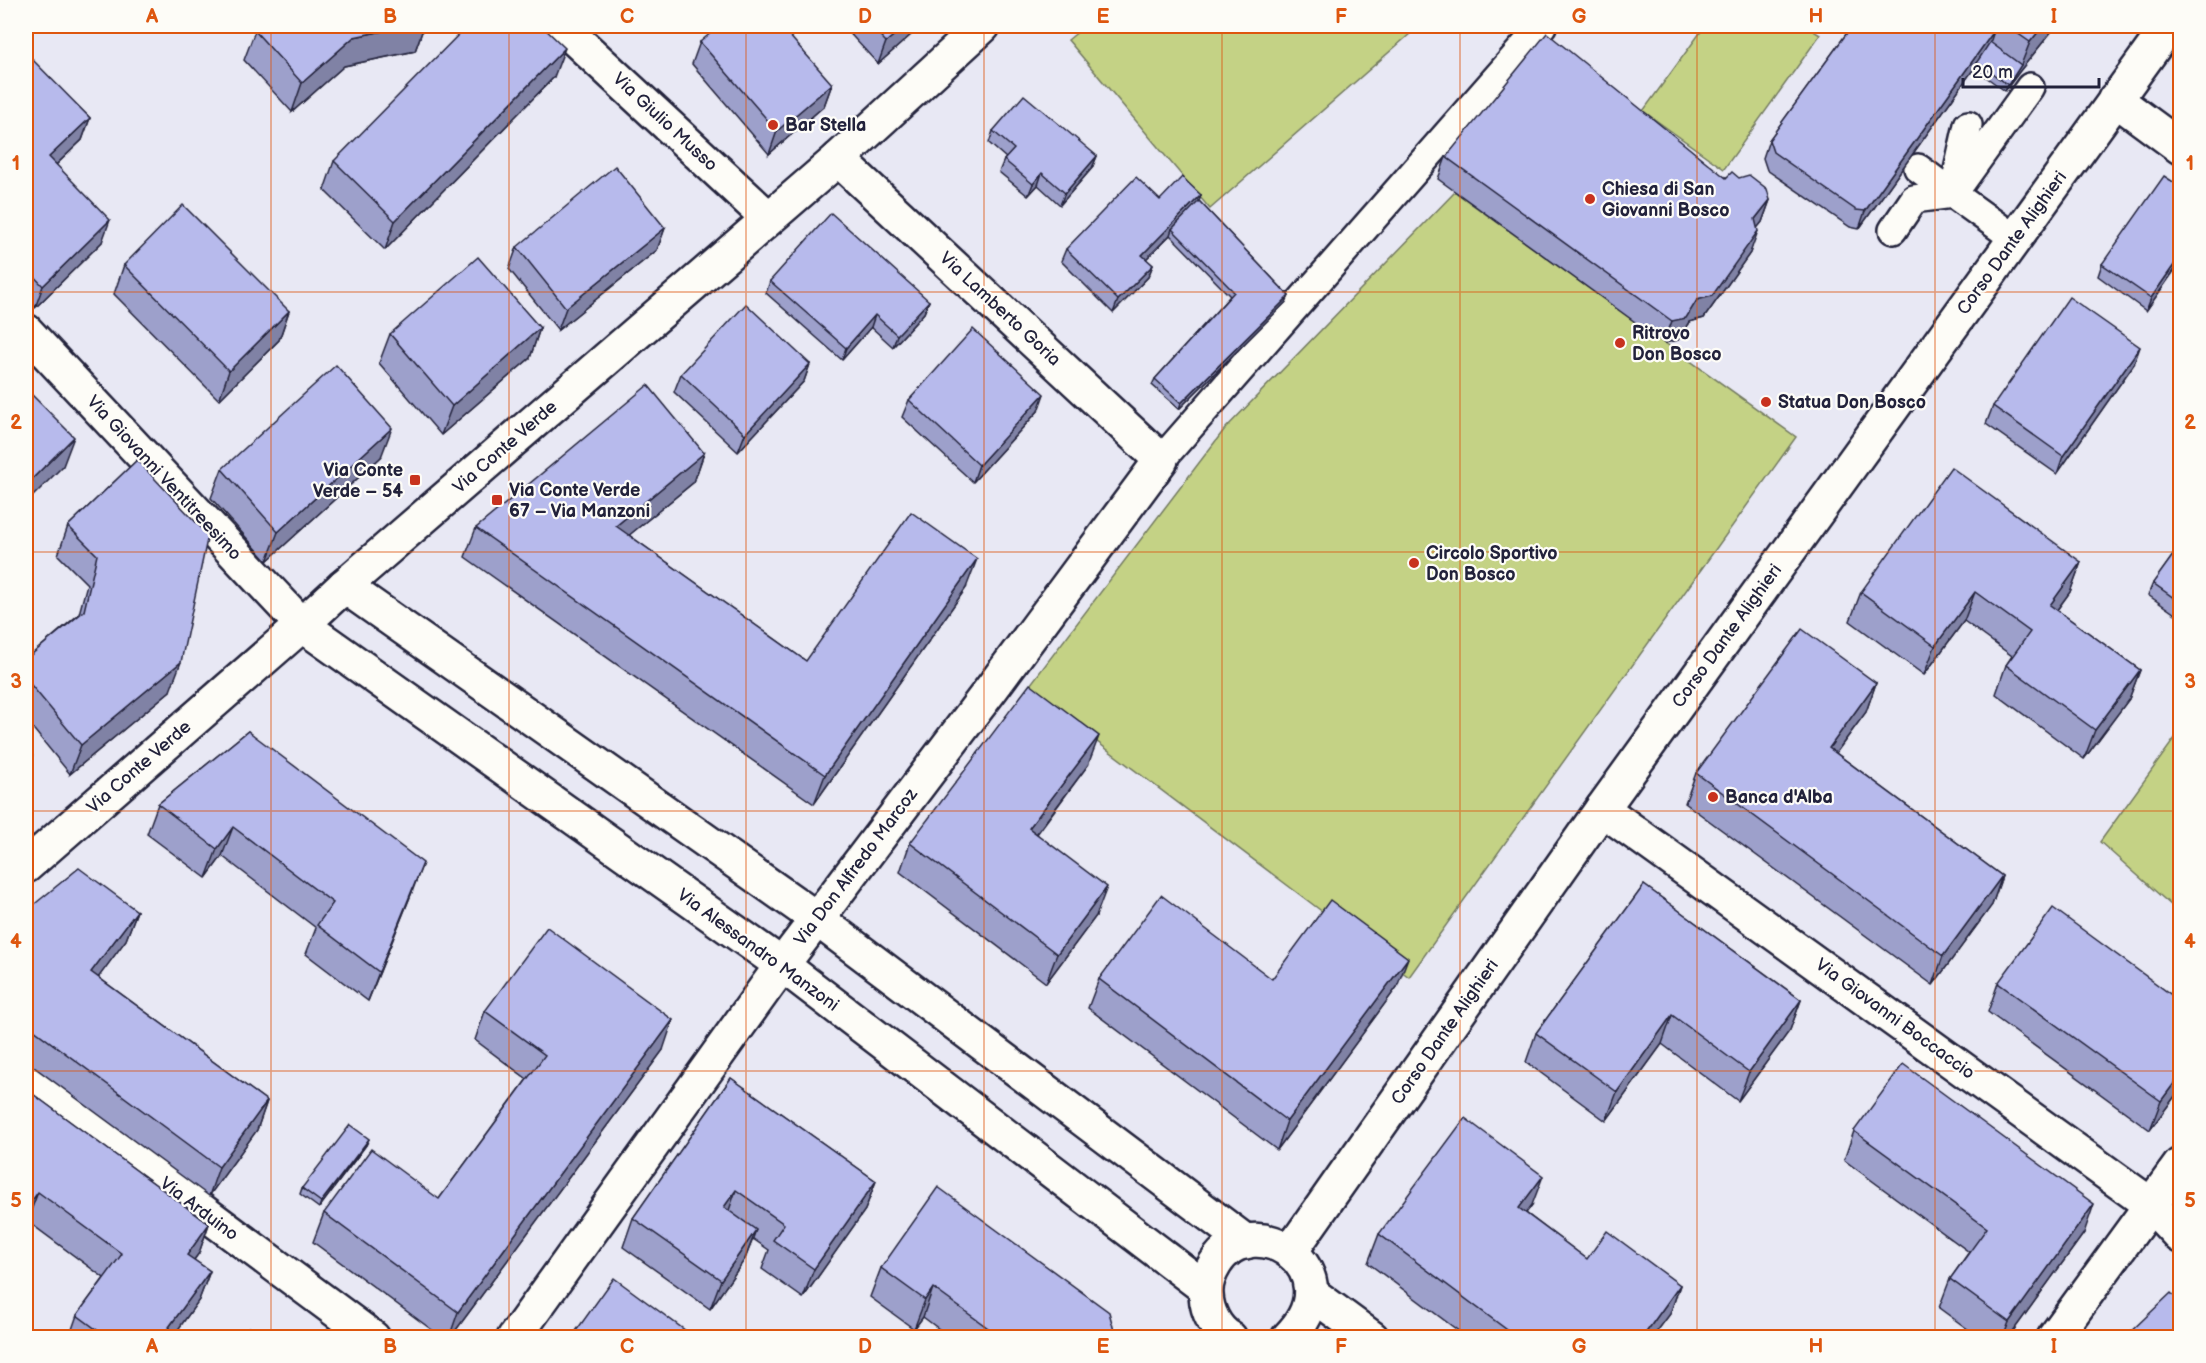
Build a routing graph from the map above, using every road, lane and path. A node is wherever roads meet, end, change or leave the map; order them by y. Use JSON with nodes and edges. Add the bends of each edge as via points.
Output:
{"nodes":[{"id":1,"x":561,"y":26,"type":"edge"},
{"id":2,"x":983,"y":26,"type":"edge"},
{"id":3,"x":1542,"y":26,"type":"edge"},
{"id":4,"x":2169,"y":26,"type":"edge"},
{"id":5,"x":2030,"y":87,"type":"edge"},
{"id":6,"x":2115,"y":99,"type":"junction"},
{"id":7,"x":1968,"y":125,"type":"dead end"},
{"id":8,"x":2181,"y":147,"type":"edge"},
{"id":9,"x":838,"y":159,"type":"junction"},
{"id":10,"x":1918,"y":168,"type":"edge"},
{"id":11,"x":1953,"y":194,"type":"junction"},
{"id":12,"x":768,"y":218,"type":"junction"},
{"id":13,"x":1893,"y":230,"type":"dead end"},
{"id":14,"x":2014,"y":238,"type":"junction"},
{"id":15,"x":26,"y":331,"type":"edge"},
{"id":16,"x":1161,"y":460,"type":"junction"},
{"id":17,"x":344,"y":586,"type":"junction"},
{"id":18,"x":302,"y":625,"type":"junction"},
{"id":19,"x":1602,"y":809,"type":"junction"},
{"id":20,"x":26,"y":867,"type":"edge"},
{"id":21,"x":817,"y":919,"type":"junction"},
{"id":22,"x":782,"y":965,"type":"junction"},
{"id":23,"x":26,"y":1080,"type":"edge"},
{"id":24,"x":2181,"y":1165,"type":"edge"},
{"id":25,"x":2151,"y":1204,"type":"junction"},
{"id":26,"x":2181,"y":1236,"type":"edge"},
{"id":27,"x":1246,"y":1242,"type":"junction"},
{"id":28,"x":1291,"y":1251,"type":"junction"},
{"id":29,"x":1205,"y":1288,"type":"junction"},
{"id":30,"x":1311,"y":1293,"type":"junction"},
{"id":31,"x":1226,"y":1337,"type":"edge"},
{"id":32,"x":373,"y":1338,"type":"edge"},
{"id":33,"x":514,"y":1338,"type":"edge"},
{"id":34,"x":1288,"y":1338,"type":"edge"},
{"id":35,"x":1372,"y":1338,"type":"edge"},
{"id":36,"x":2054,"y":1338,"type":"edge"}],
"edges":[{"from":1,"to":12,"type":"street","name":"Via Giulio Musso"},
{"from":2,"to":9,"type":"street","name":"Via Conte Verde"},
{"from":3,"to":16,"type":"lane"},
{"from":4,"to":6,"type":"street","name":"Corso Dante Alighieri"},
{"from":5,"to":11,"type":"lane"},
{"from":6,"to":8,"type":"street"},
{"from":6,"to":14,"type":"street","name":"Corso Dante Alighieri"},
{"from":7,"to":11,"type":"lane"},
{"from":9,"to":12,"type":"street","name":"Via Conte Verde"},
{"from":9,"to":16,"type":"street","name":"Via Lamberto Goria"},
{"from":10,"to":11,"type":"lane"},
{"from":11,"to":13,"type":"lane","via":[[1914,199]]},
{"from":11,"to":14,"type":"lane"},
{"from":12,"to":17,"type":"street","name":"Via Conte Verde"},
{"from":14,"to":19,"type":"street","name":"Corso Dante Alighieri"},
{"from":15,"to":18,"type":"street","name":"Via Giovanni Ventitreesimo"},
{"from":16,"to":21,"type":"street","name":"Via Don Alfredo Marcoz"},
{"from":17,"to":18,"type":"street","name":"Via Conte Verde"},
{"from":17,"to":21,"type":"street"},
{"from":18,"to":20,"type":"street","name":"Via Conte Verde"},
{"from":18,"to":22,"type":"street","name":"Via Alessandro Manzoni"},
{"from":19,"to":25,"type":"street","name":"Via Giovanni Boccaccio"},
{"from":19,"to":28,"type":"street","name":"Corso Dante Alighieri"},
{"from":21,"to":22,"type":"street","name":"Via Don Alfredo Marcoz"},
{"from":21,"to":27,"type":"street"},
{"from":22,"to":29,"type":"street","name":"Via Alessandro Manzoni"},
{"from":22,"to":33,"type":"street","name":"Via Don Alfredo Marcoz"},
{"from":23,"to":32,"type":"street","name":"Via Arduino"},
{"from":24,"to":25,"type":"street"},
{"from":25,"to":26,"type":"street","name":"Via Giovanni Boccaccio"},
{"from":25,"to":36,"type":"street"},
{"from":27,"to":28,"type":"street","via":[[1277,1244]]},
{"from":27,"to":29,"type":"street","via":[[1219,1258]]},
{"from":28,"to":30,"type":"street","via":[[1309,1277]]},
{"from":29,"to":31,"type":"street","via":[[1207,1306]]},
{"from":30,"to":34,"type":"street","via":[[1300,1326]]},
{"from":30,"to":35,"type":"street"}]}
